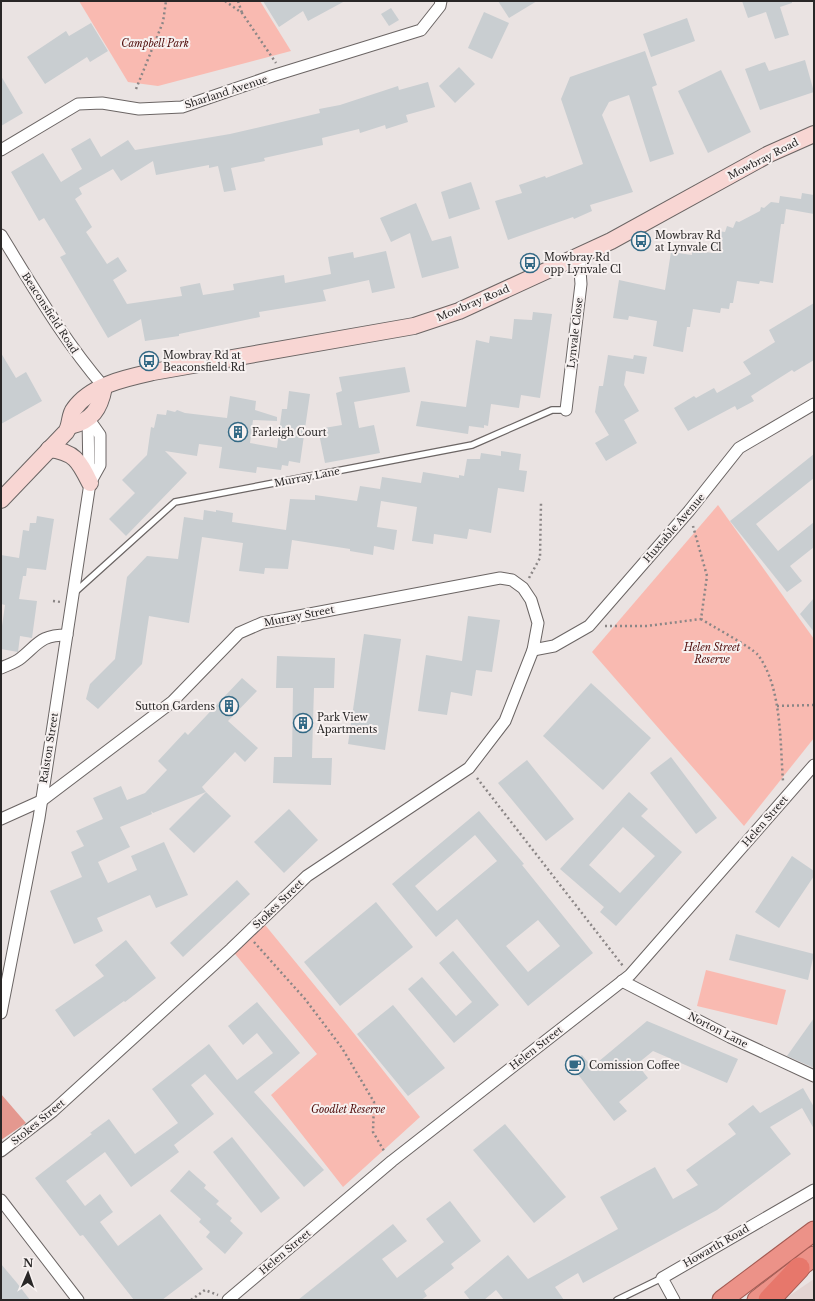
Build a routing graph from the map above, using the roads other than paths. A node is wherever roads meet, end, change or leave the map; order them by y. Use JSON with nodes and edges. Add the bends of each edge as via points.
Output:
{"nodes":[{"id":1,"x":440,"y":1,"type":"edge"},
{"id":2,"x":814,"y":134,"type":"edge"},
{"id":3,"x":1,"y":150,"type":"edge"},
{"id":4,"x":1,"y":235,"type":"edge"},
{"id":5,"x":579,"y":256,"type":"junction"},
{"id":6,"x":104,"y":387,"type":"junction"},
{"id":7,"x":814,"y":404,"type":"edge"},
{"id":8,"x":566,"y":410,"type":"joint"},
{"id":9,"x":88,"y":418,"type":"junction"},
{"id":10,"x":70,"y":426,"type":"junction"},
{"id":11,"x":49,"y":449,"type":"junction"},
{"id":12,"x":90,"y":483,"type":"junction"},
{"id":13,"x":1,"y":500,"type":"edge"},
{"id":14,"x":74,"y":593,"type":"junction"},
{"id":15,"x":67,"y":635,"type":"junction"},
{"id":16,"x":533,"y":650,"type":"junction"},
{"id":17,"x":1,"y":668,"type":"edge"},
{"id":18,"x":814,"y":766,"type":"edge"},
{"id":19,"x":41,"y":801,"type":"junction"},
{"id":20,"x":1,"y":818,"type":"edge"},
{"id":21,"x":626,"y":978,"type":"junction"},
{"id":22,"x":1,"y":1013,"type":"edge"},
{"id":23,"x":814,"y":1076,"type":"edge"},
{"id":24,"x":1,"y":1151,"type":"edge"},
{"id":25,"x":814,"y":1190,"type":"edge"},
{"id":26,"x":1,"y":1200,"type":"edge"},
{"id":27,"x":814,"y":1231,"type":"edge"},
{"id":28,"x":806,"y":1262,"type":"edge"},
{"id":29,"x":662,"y":1278,"type":"junction"},
{"id":30,"x":727,"y":1298,"type":"edge"},
{"id":31,"x":78,"y":1300,"type":"edge"},
{"id":32,"x":228,"y":1300,"type":"edge"},
{"id":33,"x":617,"y":1300,"type":"edge"},
{"id":34,"x":674,"y":1300,"type":"edge"},
{"id":35,"x":757,"y":1300,"type":"edge"},
{"id":36,"x":769,"y":1300,"type":"edge"}],
"edges":[{"from":1,"to":3,"type":"street","name":"Sharland Avenue","via":[[440,6],[421,30],[182,107],[138,109],[102,103],[78,104]]},
{"from":2,"to":5,"type":"main road","name":"Mowbray Road","via":[[769,154],[618,238]]},
{"from":4,"to":6,"type":"street","name":"Beaconsfield Road","via":[[62,332]]},
{"from":5,"to":6,"type":"main road","name":"Mowbray Road","via":[[459,311],[414,326],[153,372]]},
{"from":5,"to":8,"type":"street","name":"Lynvale Close","via":[[581,284]]},
{"from":6,"to":9,"type":"main road","name":"Mowbray Road","via":[[97,410]]},
{"from":6,"to":10,"type":"main road","name":"Mowbray Road","via":[[85,396],[72,410]]},
{"from":7,"to":16,"type":"street","name":"Huxtable Avenue","via":[[739,448],[690,512],[589,626],[554,646]]},
{"from":8,"to":14,"type":"lane","name":"Murray Lane","via":[[552,410],[472,445],[175,502]]},
{"from":9,"to":10,"type":"main road","name":"Mowbray Road","via":[[82,423]]},
{"from":9,"to":12,"type":"street","name":"Ralston Street","via":[[100,436],[100,465]]},
{"from":10,"to":11,"type":"main road","name":"Mowbray Road"},
{"from":11,"to":12,"type":"main road","via":[[62,451],[79,461]]},
{"from":11,"to":13,"type":"main road","name":"Mowbray Road"},
{"from":12,"to":14,"type":"street","name":"Ralston Street"},
{"from":14,"to":15,"type":"street","name":"Ralston Street"},
{"from":15,"to":17,"type":"street","via":[[52,635],[38,642],[20,659]]},
{"from":15,"to":19,"type":"street","name":"Ralston Street"},
{"from":16,"to":19,"type":"street","name":"Murray Street","via":[[538,622],[531,600],[523,588],[512,580],[500,578],[256,625],[239,633],[172,702]]},
{"from":16,"to":24,"type":"street","name":"Stokes Street","via":[[505,721],[469,768],[307,876],[53,1111]]},
{"from":18,"to":21,"type":"street","name":"Helen Street"},
{"from":19,"to":20,"type":"street","name":"Murray Street"},
{"from":19,"to":22,"type":"street","name":"Ralston Street"},
{"from":21,"to":23,"type":"street","name":"Norton Lane","via":[[730,1037]]},
{"from":21,"to":32,"type":"street","name":"Helen Street","via":[[392,1161]]},
{"from":25,"to":29,"type":"street","name":"Howarth Road"},
{"from":26,"to":31,"type":"street"},
{"from":27,"to":30,"type":"highway"},
{"from":28,"to":35,"type":"highway"},
{"from":28,"to":36,"type":"highway"},
{"from":29,"to":33,"type":"lane","name":"Howarth Road"},
{"from":29,"to":34,"type":"street"}]}
